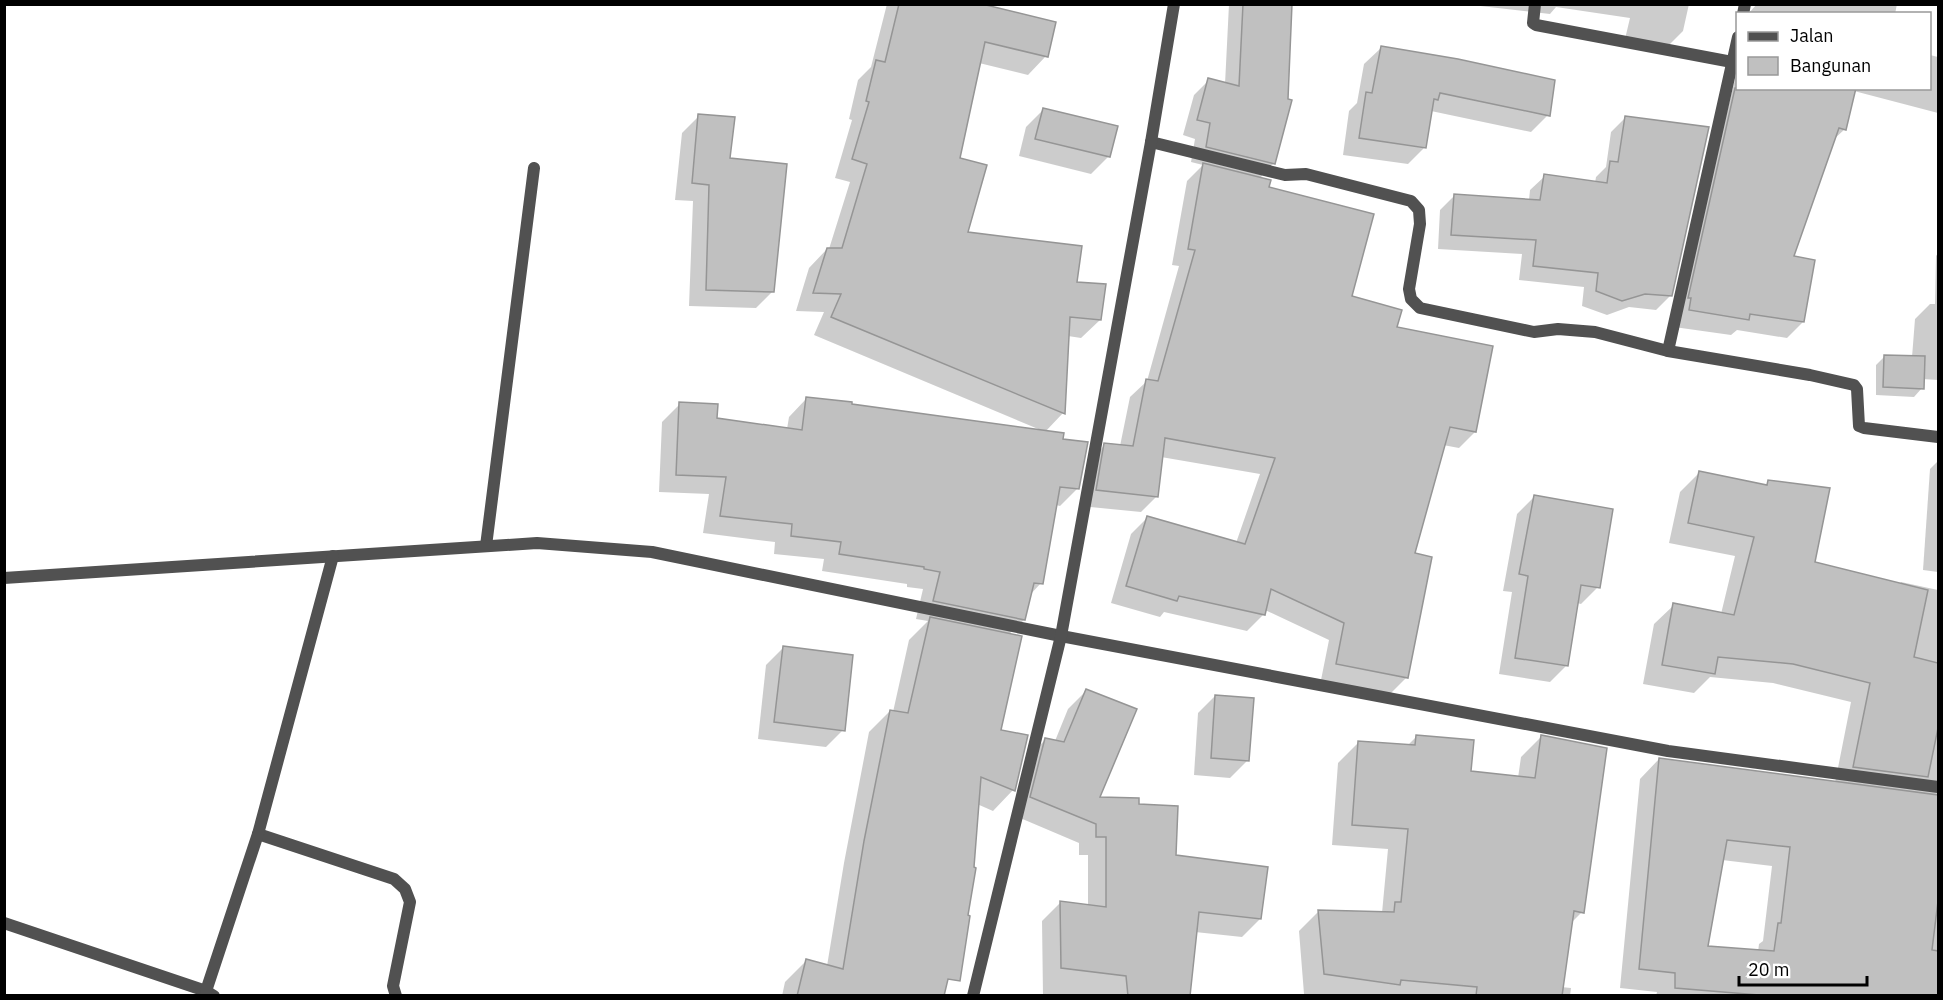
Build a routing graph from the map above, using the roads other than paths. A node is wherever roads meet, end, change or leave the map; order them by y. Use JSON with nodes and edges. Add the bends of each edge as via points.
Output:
{"nodes":[{"id":1,"x":1174,"y":4,"type":"edge"},
{"id":2,"x":1535,"y":4,"type":"edge"},
{"id":3,"x":1736,"y":42,"type":"edge"},
{"id":4,"x":1732,"y":62,"type":"junction"},
{"id":5,"x":1151,"y":142,"type":"junction"},
{"id":6,"x":534,"y":168,"type":"dead end"},
{"id":7,"x":1668,"y":351,"type":"junction"},
{"id":8,"x":1938,"y":437,"type":"edge"},
{"id":9,"x":486,"y":546,"type":"junction"},
{"id":10,"x":333,"y":556,"type":"junction"},
{"id":11,"x":4,"y":578,"type":"edge"},
{"id":12,"x":1061,"y":636,"type":"junction"},
{"id":13,"x":1938,"y":787,"type":"edge"},
{"id":14,"x":258,"y":834,"type":"junction"},
{"id":15,"x":4,"y":923,"type":"edge"},
{"id":16,"x":210,"y":993,"type":"edge"},
{"id":17,"x":396,"y":996,"type":"edge"},
{"id":18,"x":973,"y":996,"type":"edge"}],
"edges":[{"from":1,"to":5,"type":"street"},
{"from":2,"to":4,"type":"street","via":[[1532,19],[1536,26]]},
{"from":3,"to":4,"type":"street"},
{"from":4,"to":7,"type":"street"},
{"from":5,"to":7,"type":"street","via":[[1285,175],[1306,174],[1411,201],[1419,210],[1420,224],[1409,289],[1411,299],[1420,308],[1534,332],[1595,332]]},
{"from":5,"to":12,"type":"street"},
{"from":6,"to":9,"type":"street"},
{"from":7,"to":8,"type":"street","via":[[1854,385],[1859,426]]},
{"from":9,"to":10,"type":"street"},
{"from":9,"to":12,"type":"street","via":[[537,543],[652,552]]},
{"from":10,"to":11,"type":"street"},
{"from":10,"to":14,"type":"street"},
{"from":12,"to":13,"type":"street","via":[[1668,751]]},
{"from":12,"to":18,"type":"street"},
{"from":14,"to":16,"type":"street"},
{"from":14,"to":17,"type":"street","via":[[394,879],[405,889],[410,902],[393,986]]},
{"from":15,"to":16,"type":"street"}]}
